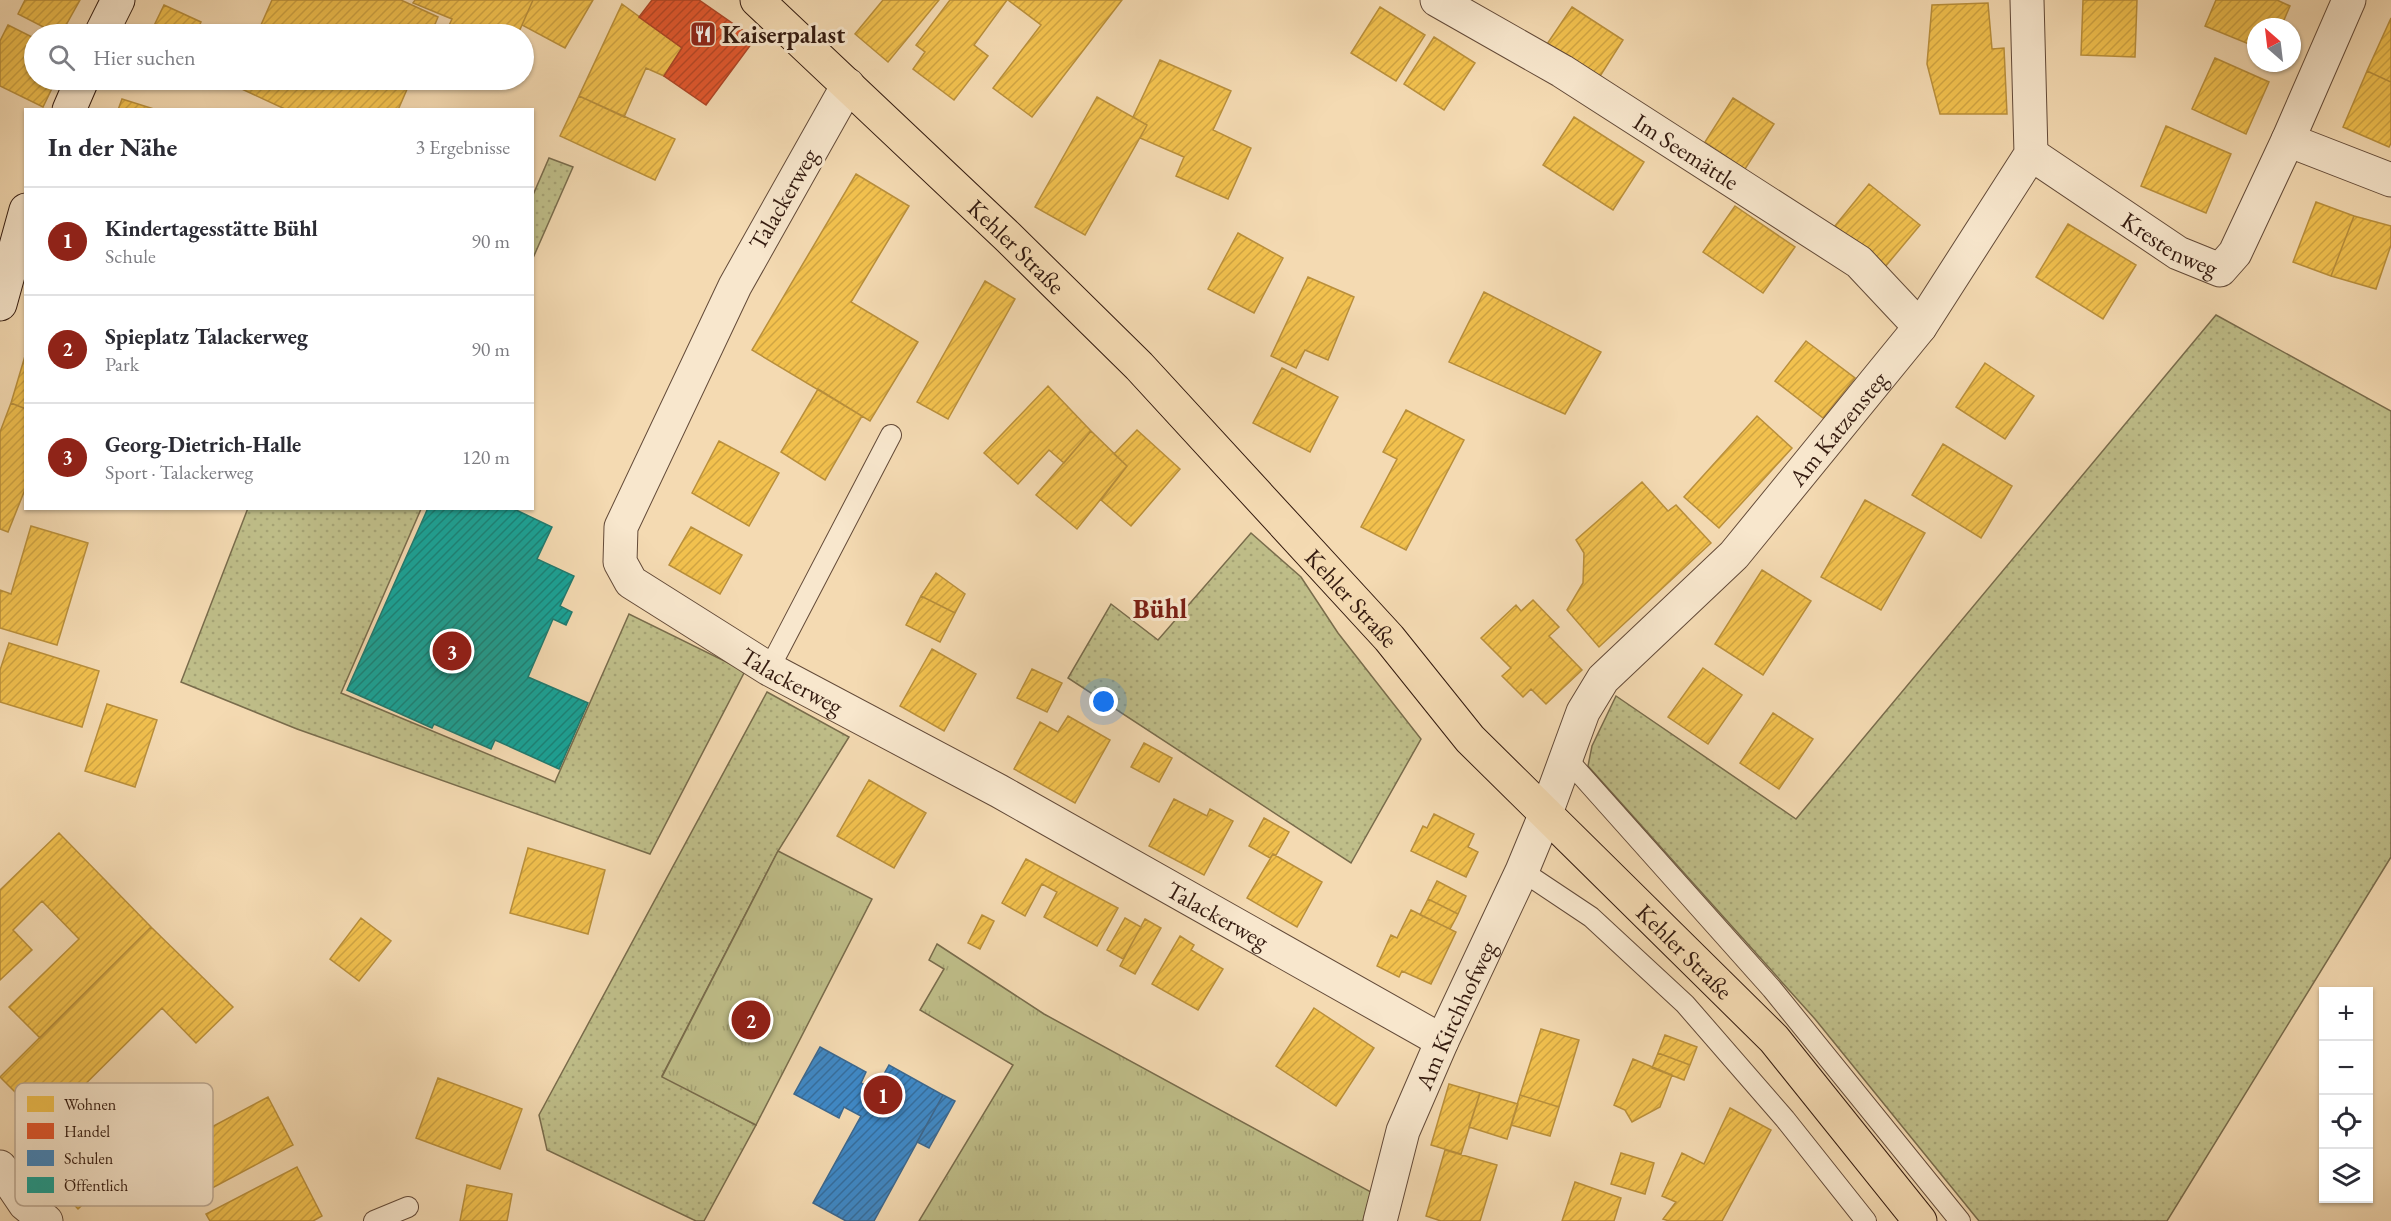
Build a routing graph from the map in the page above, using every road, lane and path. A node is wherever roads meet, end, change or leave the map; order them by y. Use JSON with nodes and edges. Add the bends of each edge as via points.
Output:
{"nodes":[{"id":1,"x":118,"y":0,"type":"edge"},
{"id":2,"x":757,"y":0,"type":"edge"},
{"id":3,"x":1437,"y":0,"type":"edge"},
{"id":4,"x":2027,"y":0,"type":"edge"},
{"id":5,"x":2349,"y":0,"type":"edge"},
{"id":6,"x":106,"y":24,"type":"edge"},
{"id":7,"x":848,"y":85,"type":"junction"},
{"id":8,"x":78,"y":90,"type":"edge"},
{"id":9,"x":70,"y":108,"type":"edge"},
{"id":10,"x":2288,"y":140,"type":"junction"},
{"id":11,"x":2031,"y":154,"type":"junction"},
{"id":12,"x":2391,"y":180,"type":"edge"},
{"id":13,"x":24,"y":217,"type":"edge"},
{"id":14,"x":0,"y":304,"type":"edge"},
{"id":15,"x":1920,"y":327,"type":"junction"},
{"id":16,"x":891,"y":435,"type":"dead end"},
{"id":17,"x":769,"y":669,"type":"junction"},
{"id":18,"x":1566,"y":758,"type":"junction"},
{"id":19,"x":1546,"y":813,"type":"junction"},
{"id":20,"x":1522,"y":871,"type":"junction"},
{"id":21,"x":1442,"y":1041,"type":"junction"},
{"id":22,"x":0,"y":1167,"type":"edge"},
{"id":23,"x":15,"y":1189,"type":"edge"},
{"id":24,"x":408,"y":1207,"type":"dead end"},
{"id":25,"x":374,"y":1221,"type":"edge"},
{"id":26,"x":1380,"y":1221,"type":"edge"},
{"id":27,"x":1866,"y":1221,"type":"edge"},
{"id":28,"x":1920,"y":1221,"type":"edge"},
{"id":29,"x":1960,"y":1221,"type":"edge"}],
"edges":[{"from":1,"to":6,"type":"street"},
{"from":2,"to":7,"type":"main road","name":"Kehler Straße"},
{"from":3,"to":15,"type":"street","name":"Im Seemättle","via":[[1562,71],[1859,262]]},
{"from":4,"to":11,"type":"street"},
{"from":5,"to":10,"type":"street","name":"Krestenweg"},
{"from":7,"to":17,"type":"street","name":"Talackerweg","via":[[735,286],[621,527],[620,562],[632,582]]},
{"from":7,"to":19,"type":"main road","name":"Kehler Straße","via":[[1139,366],[1389,638],[1470,739]]},
{"from":8,"to":9,"type":"street"},
{"from":10,"to":11,"type":"street","name":"Krestenweg","via":[[2235,253],[2220,270],[2178,253]]},
{"from":10,"to":12,"type":"street"},
{"from":11,"to":15,"type":"street","name":"Am Katzensteg"},
{"from":13,"to":14,"type":"street"},
{"from":15,"to":18,"type":"street","name":"Am Katzensteg","via":[[1734,555],[1603,679],[1583,712]]},
{"from":16,"to":17,"type":"lane"},
{"from":17,"to":21,"type":"street","name":"Talackerweg","via":[[1010,797]]},
{"from":18,"to":19,"type":"street","name":"Am Katzensteg"},
{"from":18,"to":29,"type":"lane","via":[[1772,988]]},
{"from":19,"to":20,"type":"street","name":"Am Kirchhofweg"},
{"from":19,"to":28,"type":"main road","name":"Kehler Straße","via":[[1774,1039]]},
{"from":20,"to":21,"type":"street","name":"Am Kirchhofweg"},
{"from":20,"to":27,"type":"lane","name":"Kehler Straße","via":[[1591,917],[1685,1004],[1785,1119]]},
{"from":21,"to":26,"type":"street","name":"Am Kirchhofweg","via":[[1403,1131]]},
{"from":22,"to":23,"type":"street"},
{"from":24,"to":25,"type":"lane"}]}
